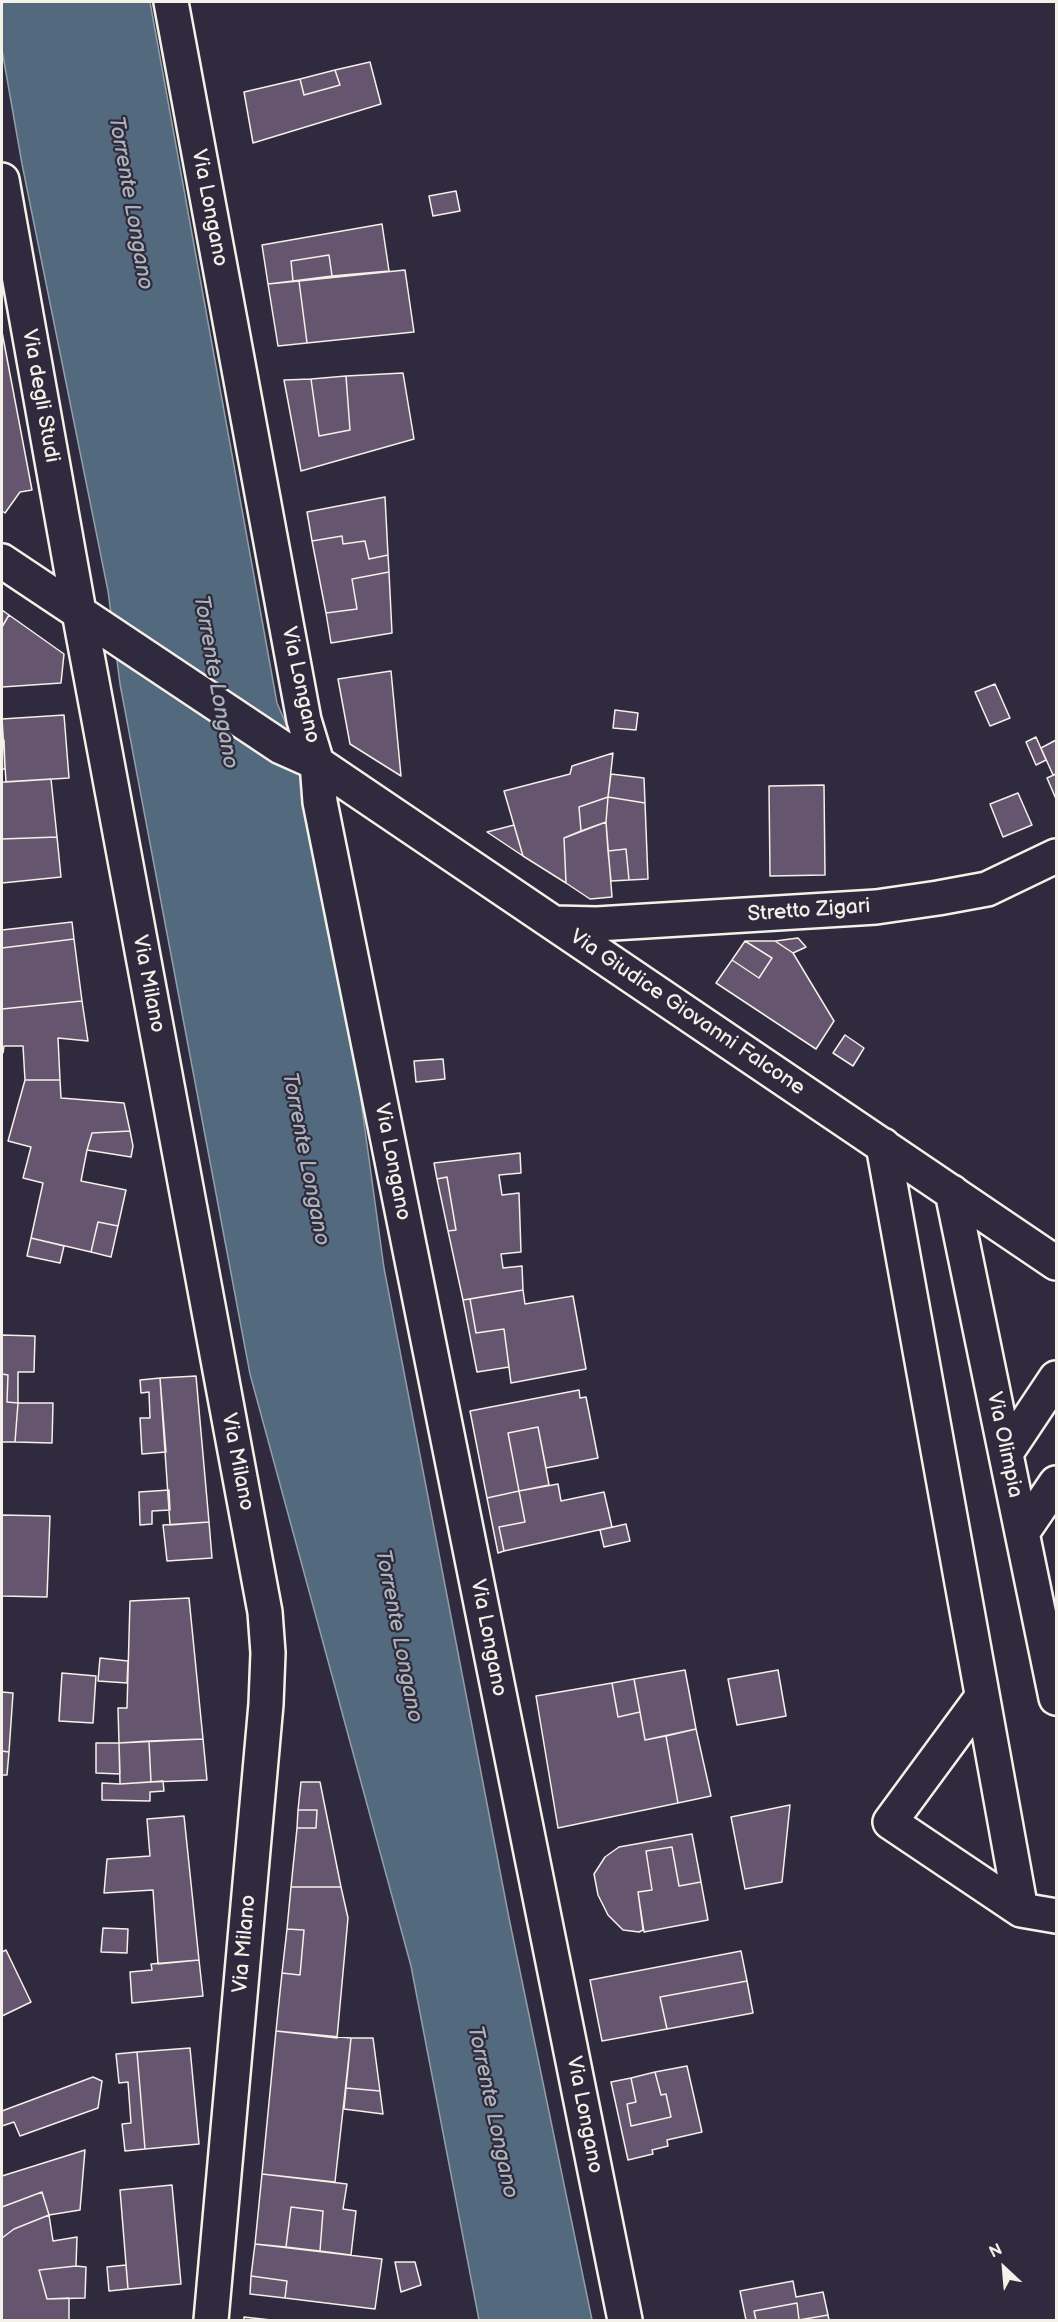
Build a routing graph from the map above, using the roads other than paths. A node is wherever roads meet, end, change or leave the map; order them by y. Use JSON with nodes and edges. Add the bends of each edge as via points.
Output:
{"nodes":[{"id":1,"x":171,"y":2,"type":"edge"},
{"id":2,"x":2,"y":180,"type":"edge"},
{"id":3,"x":2,"y":561,"type":"edge"},
{"id":4,"x":79,"y":612,"type":"junction"},
{"id":5,"x":317,"y":763,"type":"junction"},
{"id":6,"x":1056,"y":856,"type":"edge"},
{"id":7,"x":554,"y":922,"type":"junction"},
{"id":8,"x":883,"y":1145,"type":"junction"},
{"id":9,"x":952,"y":1192,"type":"junction"},
{"id":10,"x":1056,"y":1263,"type":"edge"},
{"id":11,"x":1056,"y":1378,"type":"edge"},
{"id":12,"x":1006,"y":1453,"type":"junction"},
{"id":13,"x":1056,"y":1483,"type":"edge"},
{"id":14,"x":1022,"y":1533,"type":"junction"},
{"id":15,"x":1051,"y":1637,"type":"edge"},
{"id":16,"x":982,"y":1697,"type":"junction"},
{"id":17,"x":1056,"y":1698,"type":"edge"},
{"id":18,"x":1021,"y":1910,"type":"junction"},
{"id":19,"x":1056,"y":1916,"type":"edge"},
{"id":20,"x":211,"y":2320,"type":"edge"},
{"id":21,"x":625,"y":2320,"type":"edge"}],
"edges":[{"from":1,"to":5,"type":"street","name":"Via Longano","via":[[304,720]]},
{"from":2,"to":4,"type":"street","name":"Via degli Studi"},
{"from":3,"to":4,"type":"street","name":"Via Giudice Giovanni Falcone"},
{"from":4,"to":5,"type":"street","name":"Via Giudice Giovanni Falcone","via":[[281,747]]},
{"from":4,"to":20,"type":"street","name":"Via Milano","via":[[265,1612],[268,1653],[261,1767]]},
{"from":5,"to":7,"type":"street","name":"Via Giudice Giovanni Falcone"},
{"from":5,"to":21,"type":"street","name":"Via Longano","via":[[320,802]]},
{"from":6,"to":7,"type":"street","name":"Stretto Zigari","via":[[987,889],[876,907],[597,924]]},
{"from":7,"to":8,"type":"street","name":"Via Giudice Giovanni Falcone"},
{"from":8,"to":9,"type":"street","name":"Via Giudice Giovanni Falcone"},
{"from":8,"to":16,"type":"street"},
{"from":9,"to":10,"type":"street","name":"Via Giudice Giovanni Falcone"},
{"from":9,"to":12,"type":"street","name":"Via Olimpia"},
{"from":11,"to":12,"type":"street"},
{"from":12,"to":14,"type":"street","name":"Via Olimpia"},
{"from":13,"to":14,"type":"street"},
{"from":14,"to":15,"type":"street","name":"Via Olimpia"},
{"from":15,"to":17,"type":"street","name":"Via Olimpia"},
{"from":16,"to":18,"type":"street"},
{"from":16,"to":18,"type":"street","via":[[890,1822]]},
{"from":18,"to":19,"type":"street"}]}
